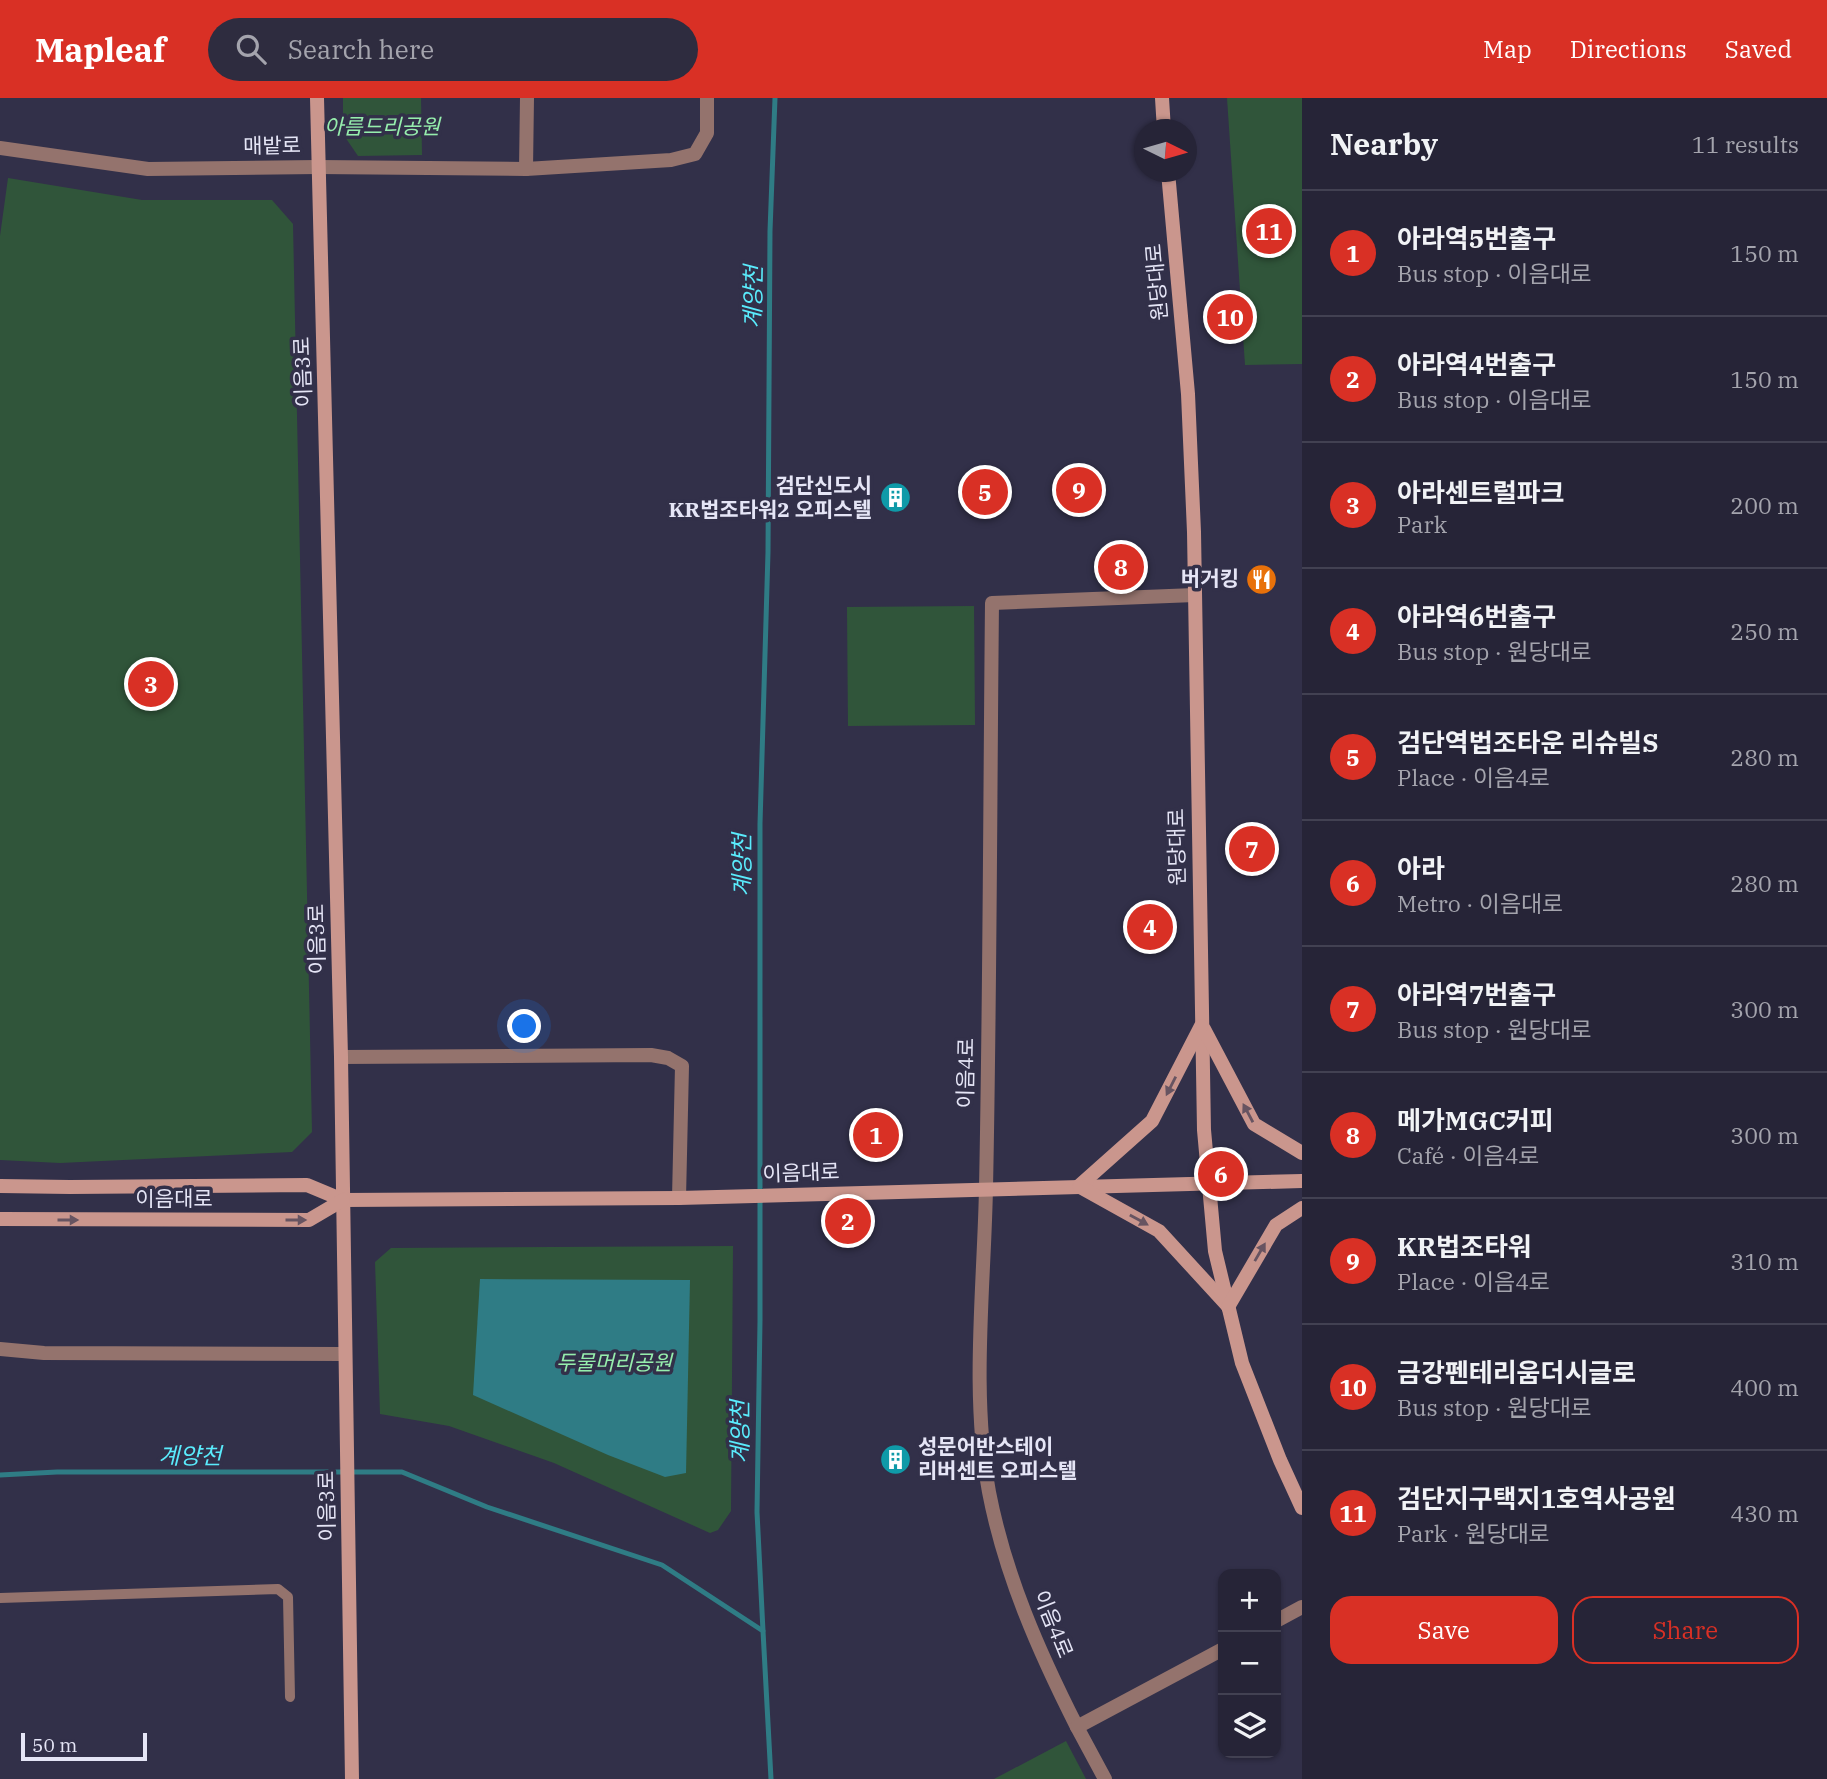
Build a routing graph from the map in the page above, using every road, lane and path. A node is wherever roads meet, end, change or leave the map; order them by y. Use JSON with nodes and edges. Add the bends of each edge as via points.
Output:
{"nodes":[{"id":1,"x":317,"y":98,"type":"edge"},
{"id":2,"x":527,"y":98,"type":"edge"},
{"id":3,"x":707,"y":98,"type":"edge"},
{"id":4,"x":1162,"y":98,"type":"edge"},
{"id":5,"x":1163,"y":119,"type":"edge"},
{"id":6,"x":0,"y":148,"type":"edge"},
{"id":7,"x":318,"y":167,"type":"junction"},
{"id":8,"x":526,"y":169,"type":"junction"},
{"id":9,"x":1169,"y":182,"type":"edge"},
{"id":10,"x":1195,"y":595,"type":"junction"},
{"id":11,"x":1202,"y":1025,"type":"junction"},
{"id":12,"x":341,"y":1057,"type":"junction"},
{"id":13,"x":1302,"y":1153,"type":"edge"},
{"id":14,"x":1302,"y":1181,"type":"edge"},
{"id":15,"x":1209,"y":1183,"type":"junction"},
{"id":16,"x":0,"y":1186,"type":"edge"},
{"id":17,"x":1079,"y":1186,"type":"junction"},
{"id":18,"x":986,"y":1189,"type":"junction"},
{"id":19,"x":679,"y":1198,"type":"junction"},
{"id":20,"x":342,"y":1200,"type":"junction"},
{"id":21,"x":1302,"y":1208,"type":"edge"},
{"id":22,"x":0,"y":1219,"type":"edge"},
{"id":23,"x":1228,"y":1307,"type":"junction"},
{"id":24,"x":0,"y":1349,"type":"edge"},
{"id":25,"x":345,"y":1354,"type":"junction"},
{"id":26,"x":1302,"y":1508,"type":"edge"},
{"id":27,"x":0,"y":1598,"type":"edge"},
{"id":28,"x":1302,"y":1607,"type":"edge"},
{"id":29,"x":1281,"y":1618,"type":"edge"},
{"id":30,"x":1218,"y":1652,"type":"edge"},
{"id":31,"x":290,"y":1697,"type":"dead end"},
{"id":32,"x":1077,"y":1727,"type":"junction"},
{"id":33,"x":352,"y":1779,"type":"edge"},
{"id":34,"x":1105,"y":1779,"type":"edge"}],
"edges":[{"from":1,"to":7,"type":"main road","name":"이음3로"},
{"from":2,"to":8,"type":"street"},
{"from":3,"to":8,"type":"street","name":"매밭로","via":[[707,133],[695,154],[671,160]]},
{"from":4,"to":5,"type":"main road"},
{"from":6,"to":7,"type":"street","name":"매밭로","via":[[148,169]]},
{"from":7,"to":8,"type":"street","name":"매밭로"},
{"from":7,"to":12,"type":"main road","name":"이음3로"},
{"from":9,"to":10,"type":"main road","name":"원당대로","via":[[1188,394]]},
{"from":10,"to":11,"type":"main road","name":"원당대로"},
{"from":10,"to":18,"type":"street","name":"이음4로","via":[[992,603]]},
{"from":13,"to":11,"type":"main road","one_way":true,"via":[[1254,1124]]},
{"from":11,"to":15,"type":"main road","name":"원당대로"},
{"from":11,"to":17,"type":"main road","one_way":true,"via":[[1152,1121]]},
{"from":12,"to":19,"type":"street","via":[[668,1058],[682,1066]]},
{"from":12,"to":20,"type":"main road","name":"이음3로"},
{"from":14,"to":15,"type":"main road","name":"이음대로"},
{"from":15,"to":17,"type":"main road","name":"이음대로"},
{"from":15,"to":23,"type":"main road","name":"원당대로"},
{"from":16,"to":20,"type":"main road","name":"이음대로","via":[[307,1185]]},
{"from":17,"to":18,"type":"main road","name":"이음대로"},
{"from":17,"to":23,"type":"main road","one_way":true,"via":[[1158,1231]]},
{"from":18,"to":19,"type":"main road","name":"이음대로"},
{"from":18,"to":32,"type":"street","name":"이음4로","via":[[980,1417],[989,1492],[1008,1569],[1041,1656]]},
{"from":19,"to":20,"type":"main road","name":"이음대로"},
{"from":22,"to":20,"type":"main road","name":"이음대로","one_way":true,"via":[[309,1220]]},
{"from":20,"to":25,"type":"main road","name":"이음3로"},
{"from":23,"to":21,"type":"main road","one_way":true,"via":[[1276,1225]]},
{"from":23,"to":26,"type":"main road","name":"원당대로","via":[[1242,1363]]},
{"from":24,"to":25,"type":"street"},
{"from":25,"to":33,"type":"main road","name":"이음3로"},
{"from":27,"to":31,"type":"lane","via":[[278,1589],[288,1598]]},
{"from":28,"to":29,"type":"street"},
{"from":30,"to":32,"type":"street"},
{"from":32,"to":34,"type":"street","name":"이음4로"}]}
